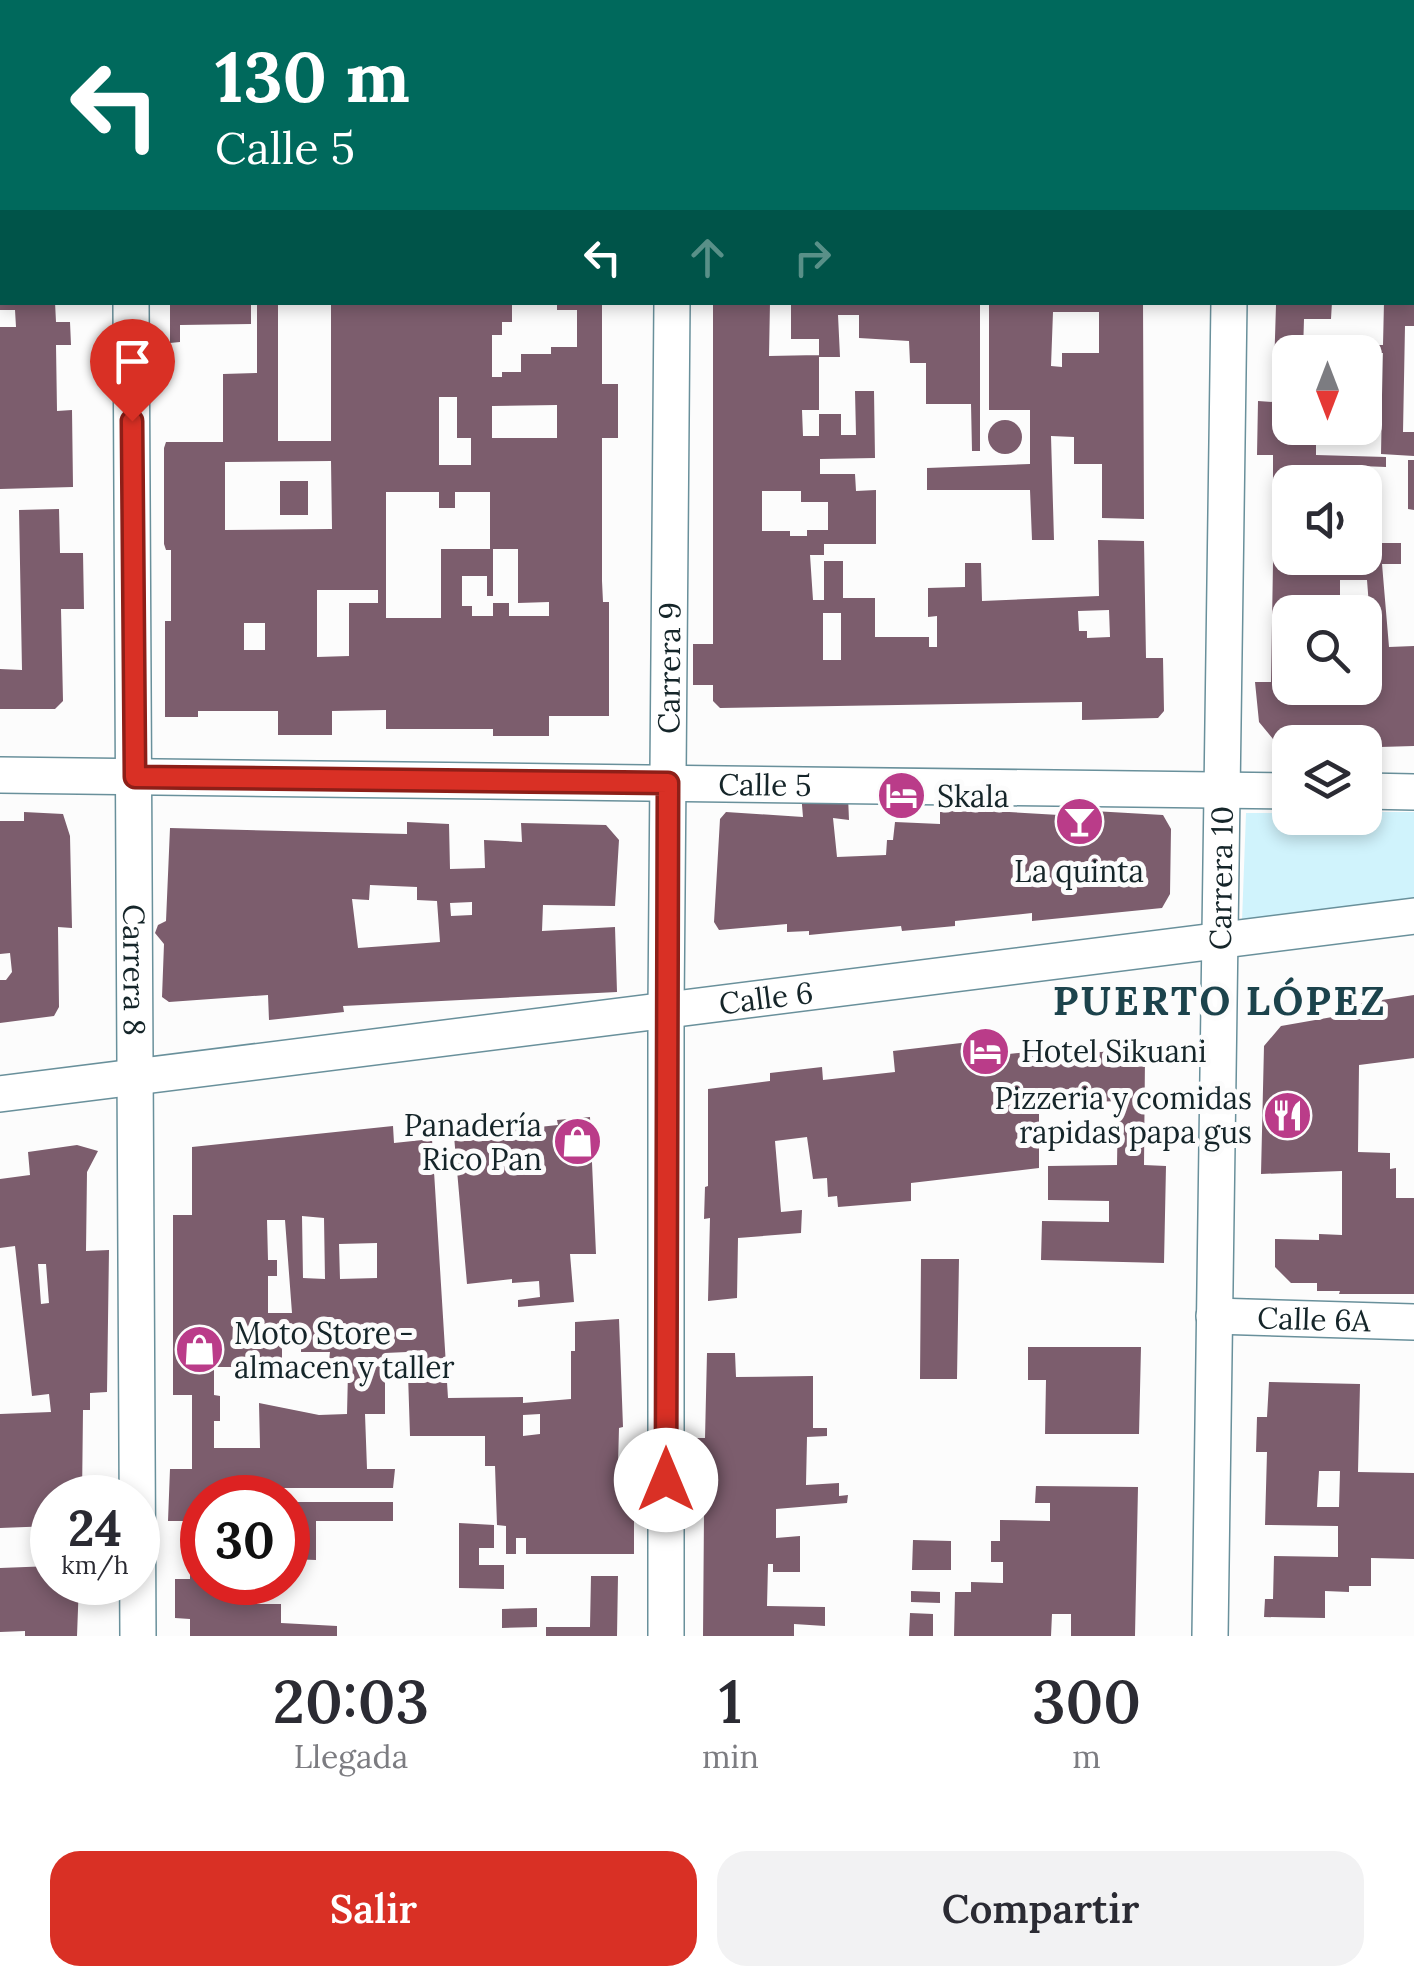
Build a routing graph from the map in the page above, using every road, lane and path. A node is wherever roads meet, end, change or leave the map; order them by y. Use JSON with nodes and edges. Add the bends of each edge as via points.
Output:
{"nodes":[{"id":1,"x":130,"y":305,"type":"edge"},
{"id":2,"x":672,"y":305,"type":"edge"},
{"id":3,"x":1229,"y":305,"type":"edge"},
{"id":4,"x":0,"y":775,"type":"edge"},
{"id":5,"x":135,"y":777,"type":"junction"},
{"id":6,"x":668,"y":783,"type":"junction"},
{"id":7,"x":1222,"y":790,"type":"junction"},
{"id":8,"x":1272,"y":790,"type":"edge"},
{"id":9,"x":1382,"y":792,"type":"edge"},
{"id":10,"x":1414,"y":792,"type":"edge"},
{"id":11,"x":1414,"y":916,"type":"edge"},
{"id":12,"x":1219,"y":941,"type":"junction"},
{"id":13,"x":666,"y":1010,"type":"junction"},
{"id":14,"x":137,"y":1076,"type":"junction"},
{"id":15,"x":0,"y":1094,"type":"edge"},
{"id":16,"x":1214,"y":1316,"type":"junction"},
{"id":17,"x":1414,"y":1322,"type":"edge"},
{"id":18,"x":138,"y":1636,"type":"edge"},
{"id":19,"x":666,"y":1636,"type":"edge"},
{"id":20,"x":1210,"y":1636,"type":"edge"}],
"edges":[{"from":1,"to":5,"type":"street","name":"Carrera 8"},
{"from":2,"to":6,"type":"street","name":"Carrera 9"},
{"from":3,"to":7,"type":"street","name":"Carrera 10"},
{"from":4,"to":5,"type":"street","name":"Calle 5"},
{"from":5,"to":6,"type":"street","name":"Calle 5"},
{"from":5,"to":14,"type":"street","name":"Carrera 8"},
{"from":6,"to":7,"type":"street","name":"Calle 5"},
{"from":6,"to":13,"type":"street","name":"Carrera 9"},
{"from":7,"to":8,"type":"street","name":"Calle 5"},
{"from":7,"to":12,"type":"street","name":"Carrera 10"},
{"from":9,"to":10,"type":"street"},
{"from":11,"to":12,"type":"street","name":"Calle 6"},
{"from":12,"to":13,"type":"street","name":"Calle 6"},
{"from":12,"to":16,"type":"street","name":"Carrera 10"},
{"from":13,"to":14,"type":"street","name":"Calle 6"},
{"from":13,"to":19,"type":"street","name":"Carrera 9"},
{"from":14,"to":15,"type":"street","name":"Calle 6"},
{"from":14,"to":18,"type":"street","name":"Carrera 8"},
{"from":16,"to":17,"type":"street","name":"Calle 6A"},
{"from":16,"to":20,"type":"street","name":"Carrera 10"}]}
